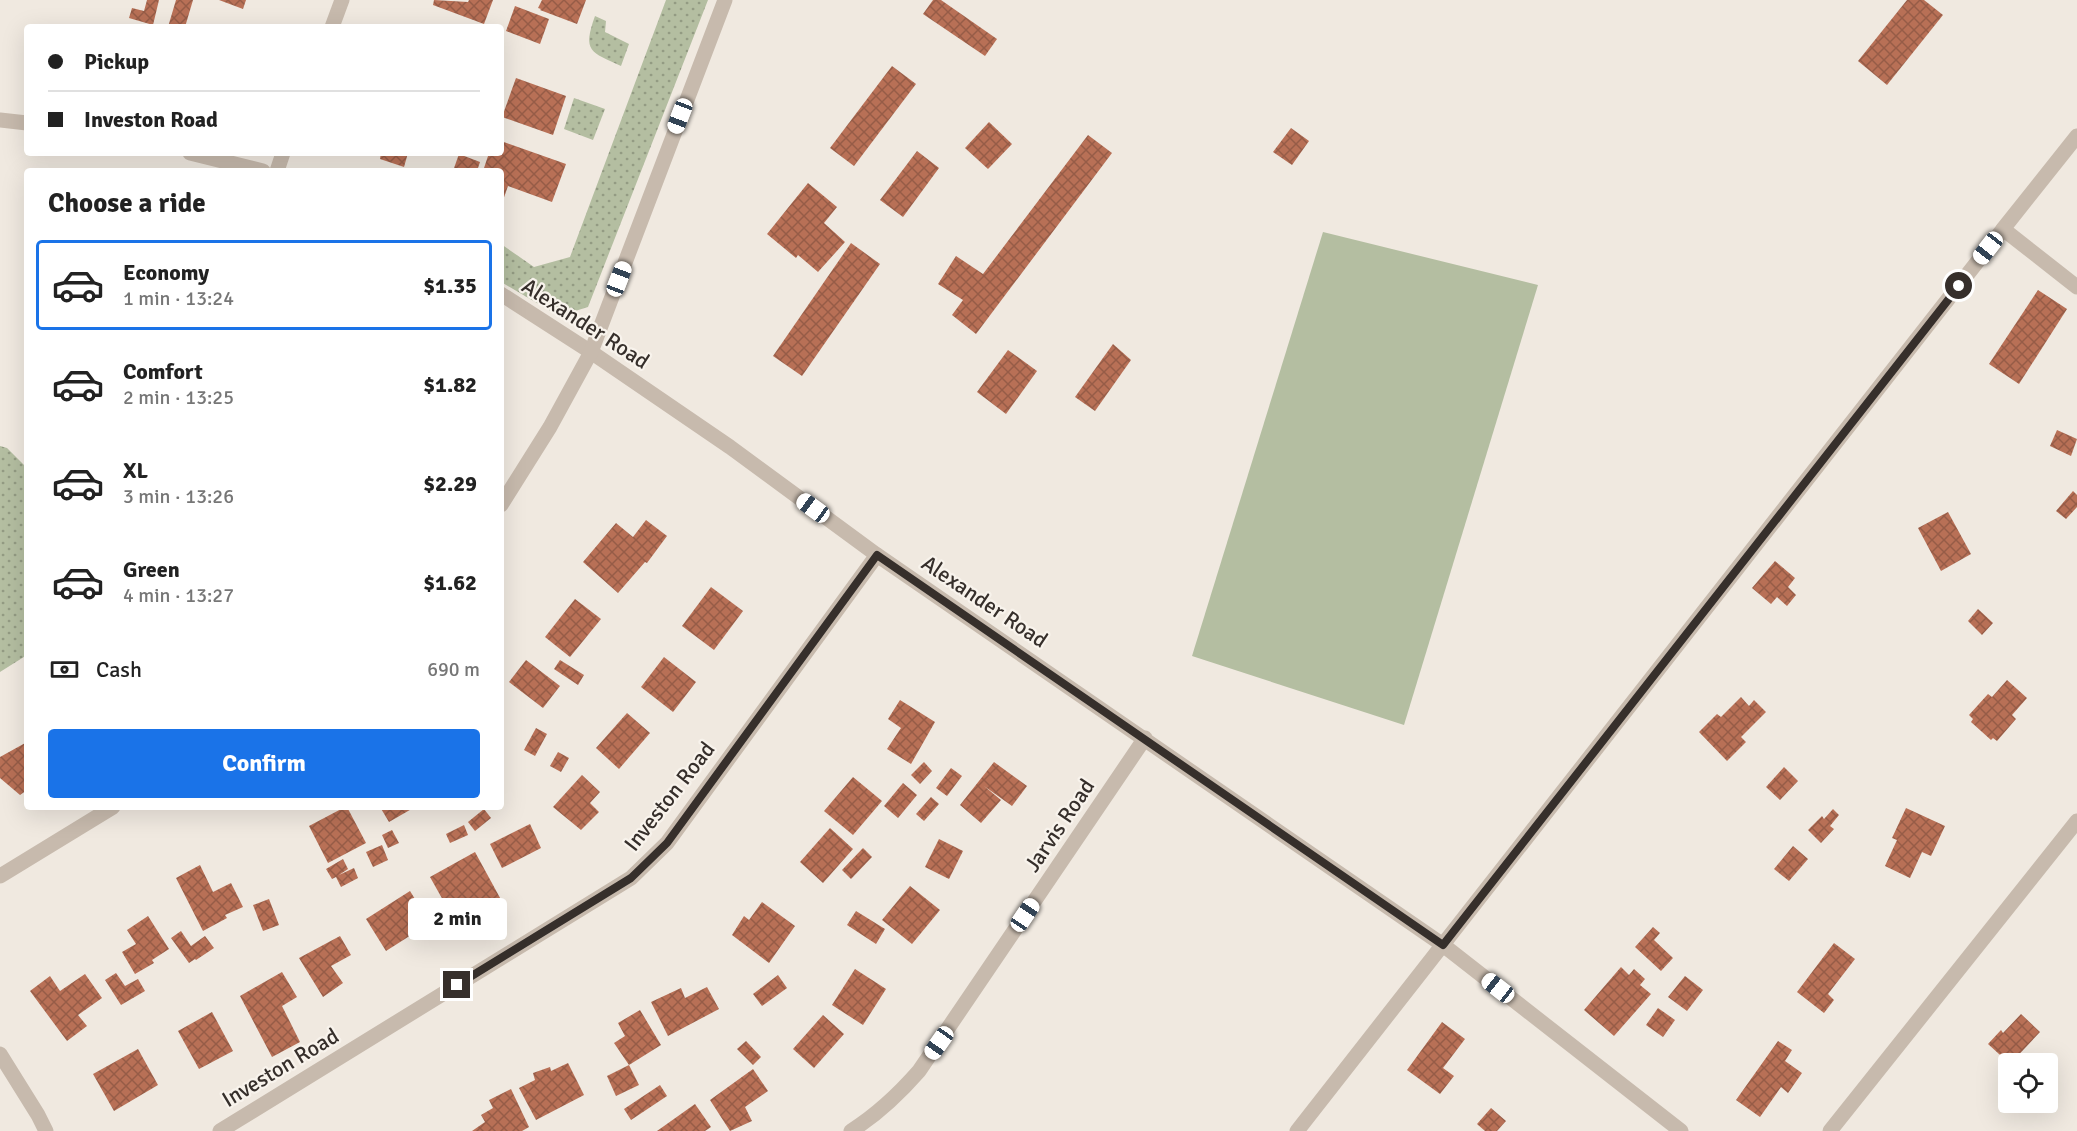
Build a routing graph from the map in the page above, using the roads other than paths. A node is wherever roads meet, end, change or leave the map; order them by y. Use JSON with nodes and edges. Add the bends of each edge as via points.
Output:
{"nodes":[{"id":1,"x":342,"y":0,"type":"edge"},
{"id":2,"x":725,"y":0,"type":"edge"},
{"id":3,"x":333,"y":24,"type":"edge"},
{"id":4,"x":0,"y":120,"type":"edge"},
{"id":5,"x":24,"y":123,"type":"edge"},
{"id":6,"x":2077,"y":136,"type":"edge"},
{"id":7,"x":202,"y":156,"type":"edge"},
{"id":8,"x":251,"y":168,"type":"edge"},
{"id":9,"x":2003,"y":229,"type":"junction"},
{"id":10,"x":2077,"y":287,"type":"edge"},
{"id":11,"x":504,"y":296,"type":"edge"},
{"id":12,"x":591,"y":352,"type":"junction"},
{"id":13,"x":504,"y":500,"type":"edge"},
{"id":14,"x":877,"y":555,"type":"junction"},
{"id":15,"x":1145,"y":738,"type":"junction"},
{"id":16,"x":109,"y":810,"type":"edge"},
{"id":17,"x":2077,"y":821,"type":"edge"},
{"id":18,"x":0,"y":876,"type":"edge"},
{"id":19,"x":1443,"y":945,"type":"junction"},
{"id":20,"x":0,"y":1054,"type":"edge"},
{"id":21,"x":46,"y":1131,"type":"edge"},
{"id":22,"x":220,"y":1131,"type":"edge"},
{"id":23,"x":852,"y":1131,"type":"edge"},
{"id":24,"x":1297,"y":1131,"type":"edge"},
{"id":25,"x":1681,"y":1131,"type":"edge"},
{"id":26,"x":1830,"y":1131,"type":"edge"}],
"edges":[{"from":1,"to":3,"type":"street"},
{"from":2,"to":12,"type":"street"},
{"from":4,"to":5,"type":"street"},
{"from":6,"to":9,"type":"street"},
{"from":7,"to":8,"type":"street"},
{"from":9,"to":10,"type":"street"},
{"from":9,"to":19,"type":"street"},
{"from":11,"to":12,"type":"street","name":"Alexander Road"},
{"from":12,"to":13,"type":"street"},
{"from":12,"to":14,"type":"street","name":"Alexander Road"},
{"from":14,"to":15,"type":"street","name":"Alexander Road"},
{"from":14,"to":22,"type":"street","name":"Investon Road","via":[[667,843],[631,878]]},
{"from":15,"to":19,"type":"street","name":"Alexander Road"},
{"from":15,"to":23,"type":"street","name":"Jarvis Road","via":[[919,1071],[897,1096]]},
{"from":16,"to":18,"type":"street"},
{"from":17,"to":26,"type":"street"},
{"from":19,"to":24,"type":"street"},
{"from":19,"to":25,"type":"street","name":"Alexander Road"},
{"from":20,"to":21,"type":"street"}]}
